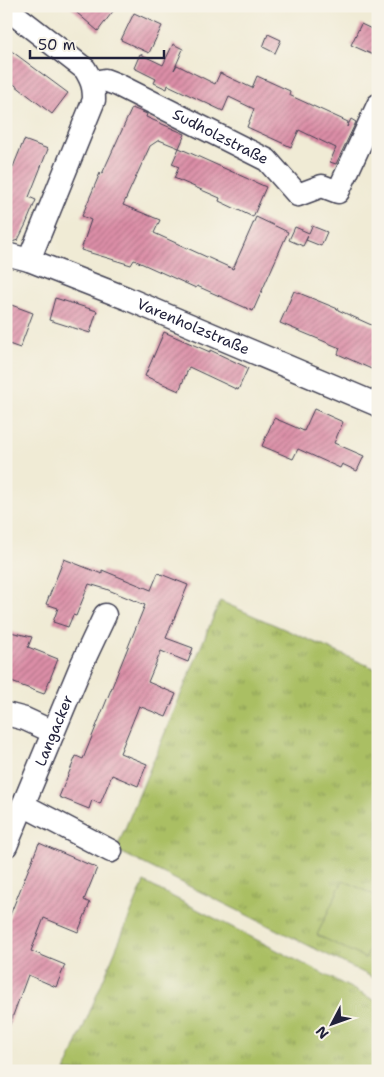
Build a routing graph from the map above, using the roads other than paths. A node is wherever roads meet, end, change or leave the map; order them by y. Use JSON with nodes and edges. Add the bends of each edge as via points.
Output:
{"nodes":[{"id":1,"x":6,"y":8,"type":"edge"},
{"id":2,"x":93,"y":82,"type":"junction"},
{"id":3,"x":378,"y":105,"type":"edge"},
{"id":4,"x":6,"y":254,"type":"edge"},
{"id":5,"x":29,"y":260,"type":"junction"},
{"id":6,"x":378,"y":405,"type":"edge"},
{"id":7,"x":105,"y":615,"type":"dead end"},
{"id":8,"x":6,"y":714,"type":"edge"},
{"id":9,"x":54,"y":732,"type":"junction"},
{"id":10,"x":23,"y":805,"type":"junction"},
{"id":11,"x":6,"y":846,"type":"edge"},
{"id":12,"x":111,"y":851,"type":"dead end"}],
"edges":[{"from":1,"to":2,"type":"street","via":[[85,69]]},
{"from":2,"to":3,"type":"street","name":"Sudholzstraße","via":[[106,80],[118,85],[266,160],[298,195],[322,186],[338,192]]},
{"from":2,"to":5,"type":"street","via":[[94,100]]},
{"from":4,"to":5,"type":"street","name":"Varenholzstraße"},
{"from":5,"to":6,"type":"street","name":"Varenholzstraße"},
{"from":7,"to":9,"type":"street","name":"Langacker","via":[[80,666]]},
{"from":8,"to":9,"type":"street"},
{"from":9,"to":10,"type":"street","name":"Langacker"},
{"from":10,"to":11,"type":"street","name":"Langacker"},
{"from":10,"to":12,"type":"street"}]}
